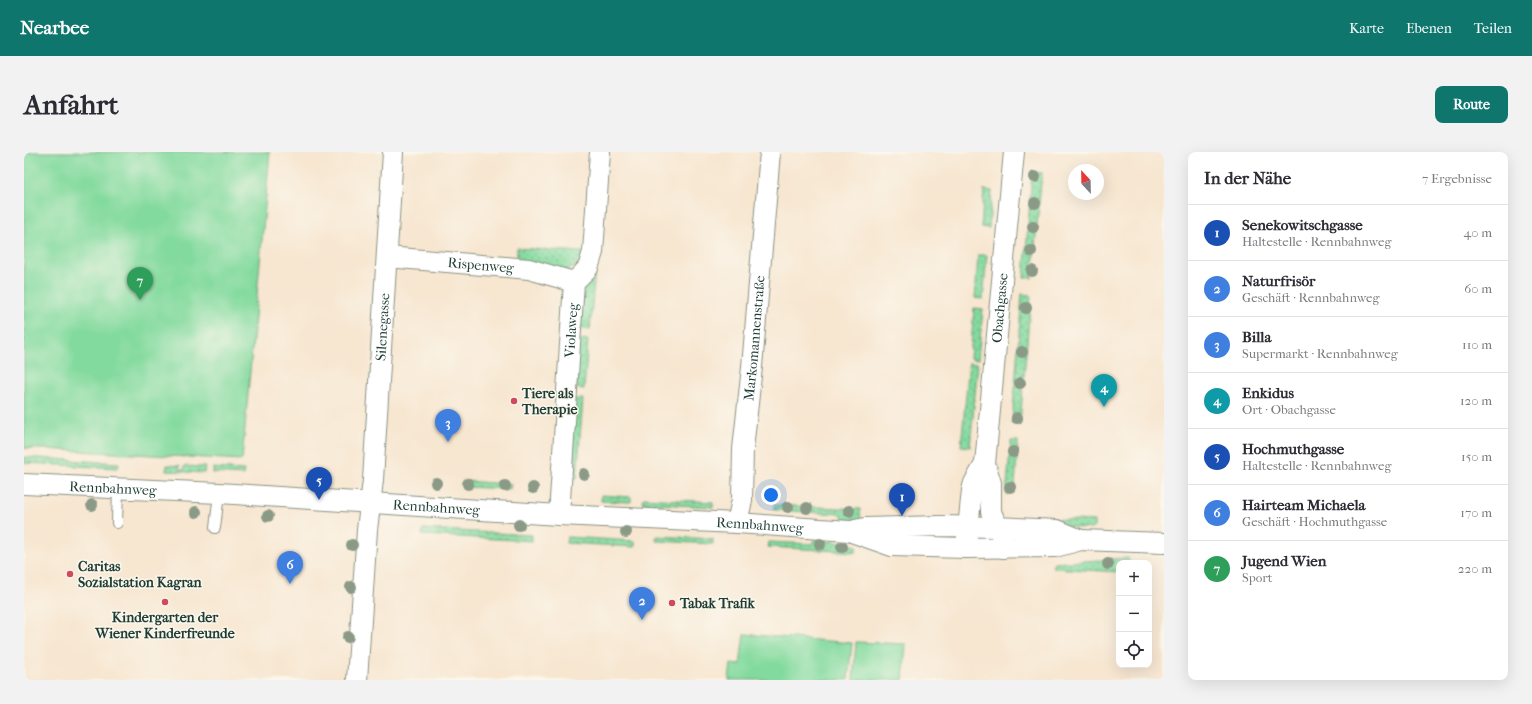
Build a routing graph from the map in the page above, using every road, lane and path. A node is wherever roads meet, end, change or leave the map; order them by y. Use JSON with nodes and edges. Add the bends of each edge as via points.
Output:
{"nodes":[{"id":1,"x":393,"y":152,"type":"edge"},
{"id":2,"x":600,"y":152,"type":"edge"},
{"id":3,"x":770,"y":152,"type":"edge"},
{"id":4,"x":1014,"y":152,"type":"edge"},
{"id":5,"x":387,"y":257,"type":"junction"},
{"id":6,"x":574,"y":282,"type":"junction"},
{"id":7,"x":985,"y":464,"type":"junction"},
{"id":8,"x":24,"y":484,"type":"edge"},
{"id":9,"x":118,"y":488,"type":"junction"},
{"id":10,"x":218,"y":493,"type":"junction"},
{"id":11,"x":369,"y":503,"type":"junction"},
{"id":12,"x":559,"y":515,"type":"junction"},
{"id":13,"x":117,"y":523,"type":"dead end"},
{"id":14,"x":738,"y":523,"type":"junction"},
{"id":15,"x":968,"y":526,"type":"junction"},
{"id":16,"x":996,"y":526,"type":"junction"},
{"id":17,"x":216,"y":528,"type":"dead end"},
{"id":18,"x":849,"y":531,"type":"junction"},
{"id":19,"x":1081,"y":540,"type":"junction"},
{"id":20,"x":1164,"y":543,"type":"edge"},
{"id":21,"x":966,"y":548,"type":"junction"},
{"id":22,"x":1003,"y":548,"type":"junction"},
{"id":23,"x":357,"y":680,"type":"edge"}],
"edges":[{"from":1,"to":5,"type":"street","name":"Silenegasse"},
{"from":2,"to":6,"type":"street","name":"Violaweg","via":[[593,252],[588,268]]},
{"from":3,"to":14,"type":"street","name":"Markomannenstraße","via":[[743,449],[742,500]]},
{"from":4,"to":7,"type":"street","name":"Obachgasse"},
{"from":5,"to":6,"type":"street","name":"Rispenweg","via":[[529,269]]},
{"from":5,"to":11,"type":"street","name":"Silenegasse","via":[[373,476]]},
{"from":6,"to":12,"type":"street","name":"Violaweg"},
{"from":7,"to":15,"type":"street","name":"Obachgasse","via":[[974,483]]},
{"from":7,"to":16,"type":"street","name":"Obachgasse","via":[[991,483],[991,512]]},
{"from":8,"to":9,"type":"street","name":"Rennbahnweg"},
{"from":9,"to":10,"type":"street","name":"Rennbahnweg"},
{"from":9,"to":13,"type":"lane"},
{"from":10,"to":11,"type":"street","name":"Rennbahnweg"},
{"from":10,"to":17,"type":"lane"},
{"from":11,"to":12,"type":"street","name":"Rennbahnweg"},
{"from":11,"to":23,"type":"street","name":"Silenegasse"},
{"from":12,"to":14,"type":"street","name":"Rennbahnweg"},
{"from":14,"to":18,"type":"street","name":"Rennbahnweg"},
{"from":15,"to":16,"type":"street","name":"Rennbahnweg"},
{"from":15,"to":18,"type":"street","name":"Rennbahnweg","via":[[865,528]]},
{"from":15,"to":21,"type":"street","name":"Obachgasse"},
{"from":16,"to":19,"type":"street","name":"Rennbahnweg","via":[[1056,530]]},
{"from":16,"to":22,"type":"street","name":"Obachgasse","via":[[1003,541]]},
{"from":18,"to":21,"type":"street","name":"Rennbahnweg","via":[[892,546]]},
{"from":19,"to":20,"type":"street","name":"Rennbahnweg"},
{"from":19,"to":22,"type":"street","name":"Rennbahnweg","via":[[1055,547]]},
{"from":21,"to":22,"type":"street","name":"Rennbahnweg"}]}
